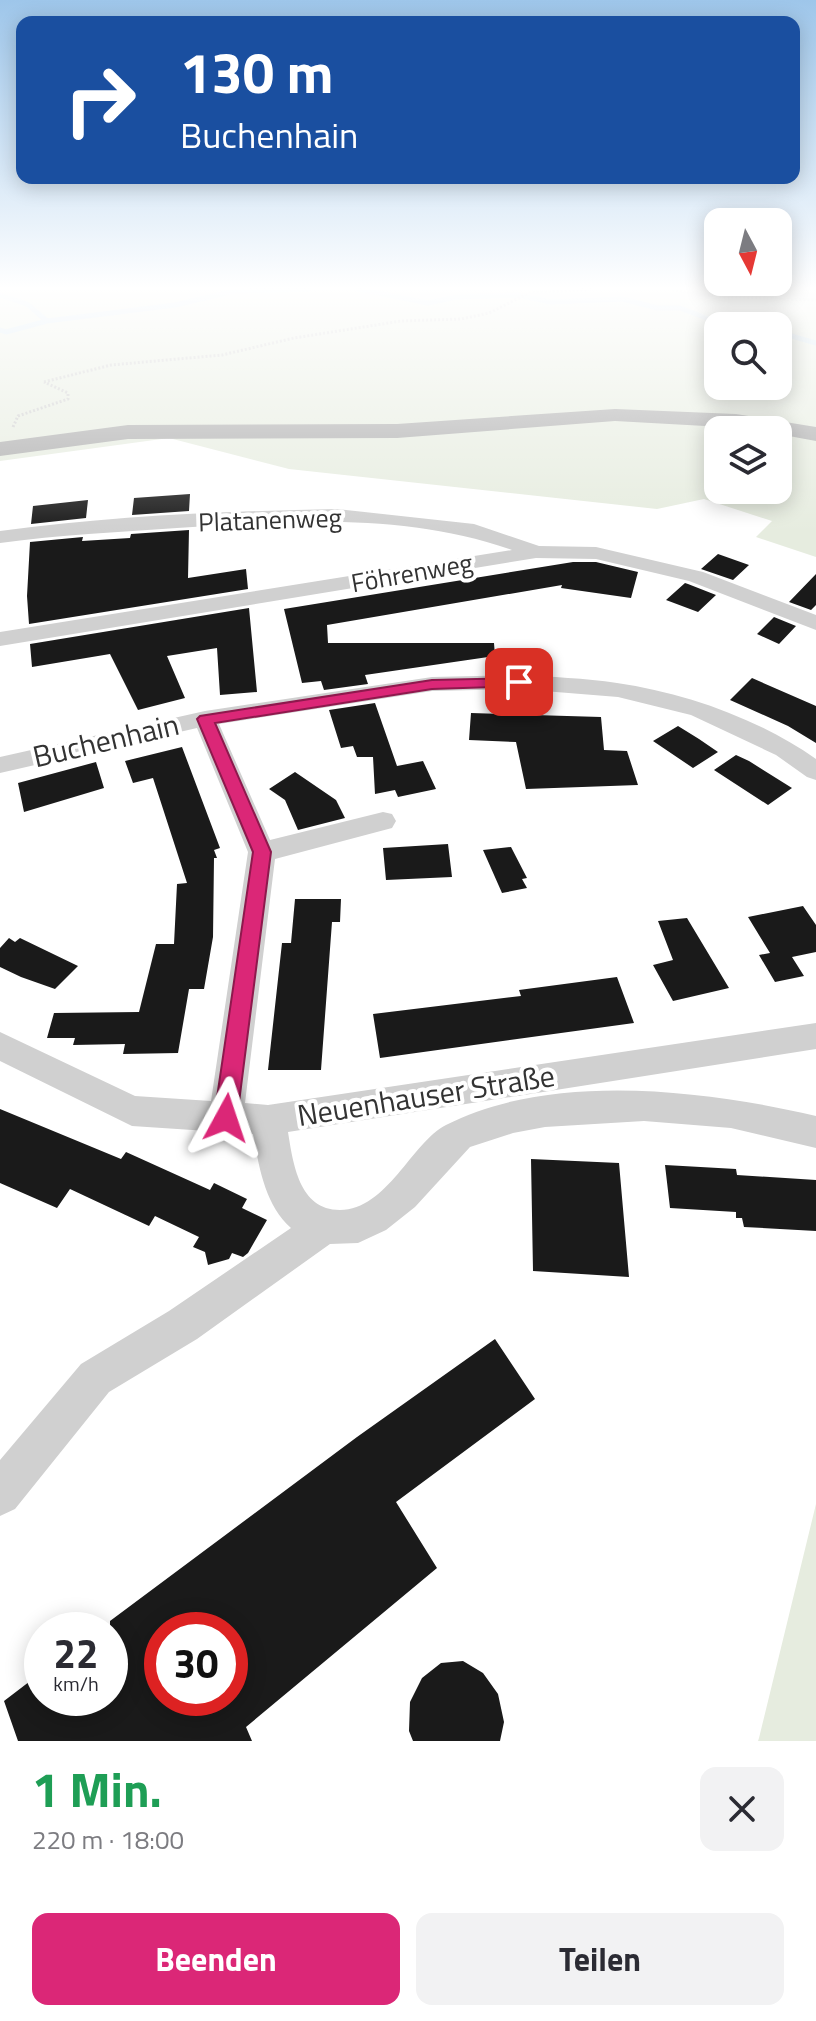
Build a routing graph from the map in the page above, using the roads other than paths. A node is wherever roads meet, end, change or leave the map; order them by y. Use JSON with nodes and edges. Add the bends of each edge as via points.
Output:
{"nodes":[{"id":1,"x":816,"y":434,"type":"edge"},
{"id":2,"x":0,"y":449,"type":"edge"},
{"id":3,"x":0,"y":537,"type":"edge"},
{"id":4,"x":536,"y":552,"type":"junction"},
{"id":5,"x":816,"y":623,"type":"edge"},
{"id":6,"x":0,"y":639,"type":"edge"},
{"id":7,"x":205,"y":719,"type":"junction"},
{"id":8,"x":0,"y":765,"type":"edge"},
{"id":9,"x":816,"y":771,"type":"edge"},
{"id":10,"x":383,"y":821,"type":"dead end"},
{"id":11,"x":262,"y":852,"type":"junction"},
{"id":12,"x":816,"y":1036,"type":"edge"},
{"id":13,"x":0,"y":1046,"type":"edge"},
{"id":14,"x":226,"y":1118,"type":"junction"},
{"id":15,"x":268,"y":1120,"type":"junction"},
{"id":16,"x":816,"y":1132,"type":"edge"},
{"id":17,"x":325,"y":1226,"type":"junction"},
{"id":18,"x":0,"y":1494,"type":"edge"}],
"edges":[{"from":1,"to":2,"type":"main road","via":[[736,420],[615,415],[397,431],[128,432]]},
{"from":3,"to":4,"type":"street","name":"Platanenweg","via":[[337,515],[474,530]]},
{"from":4,"to":5,"type":"street","name":"Föhrenweg","via":[[596,553],[696,576]]},
{"from":4,"to":6,"type":"street","name":"Föhrenweg"},
{"from":7,"to":8,"type":"street","name":"Buchenhain"},
{"from":7,"to":9,"type":"street","name":"Buchenhain","via":[[432,684],[519,682],[618,690],[699,709],[785,749]]},
{"from":7,"to":11,"type":"street"},
{"from":10,"to":11,"type":"street"},
{"from":11,"to":14,"type":"street"},
{"from":12,"to":15,"type":"street","name":"Neuenhauser Straße"},
{"from":13,"to":14,"type":"street","name":"Neuenhauser Straße","via":[[132,1111]]},
{"from":14,"to":15,"type":"street","name":"Neuenhauser Straße"},
{"from":15,"to":17,"type":"street","via":[[280,1183],[299,1213]]},
{"from":16,"to":17,"type":"street","via":[[704,1109],[610,1107],[524,1116],[456,1136],[392,1206],[358,1224]]},
{"from":17,"to":18,"type":"street","via":[[183,1325],[95,1378]]}]}
